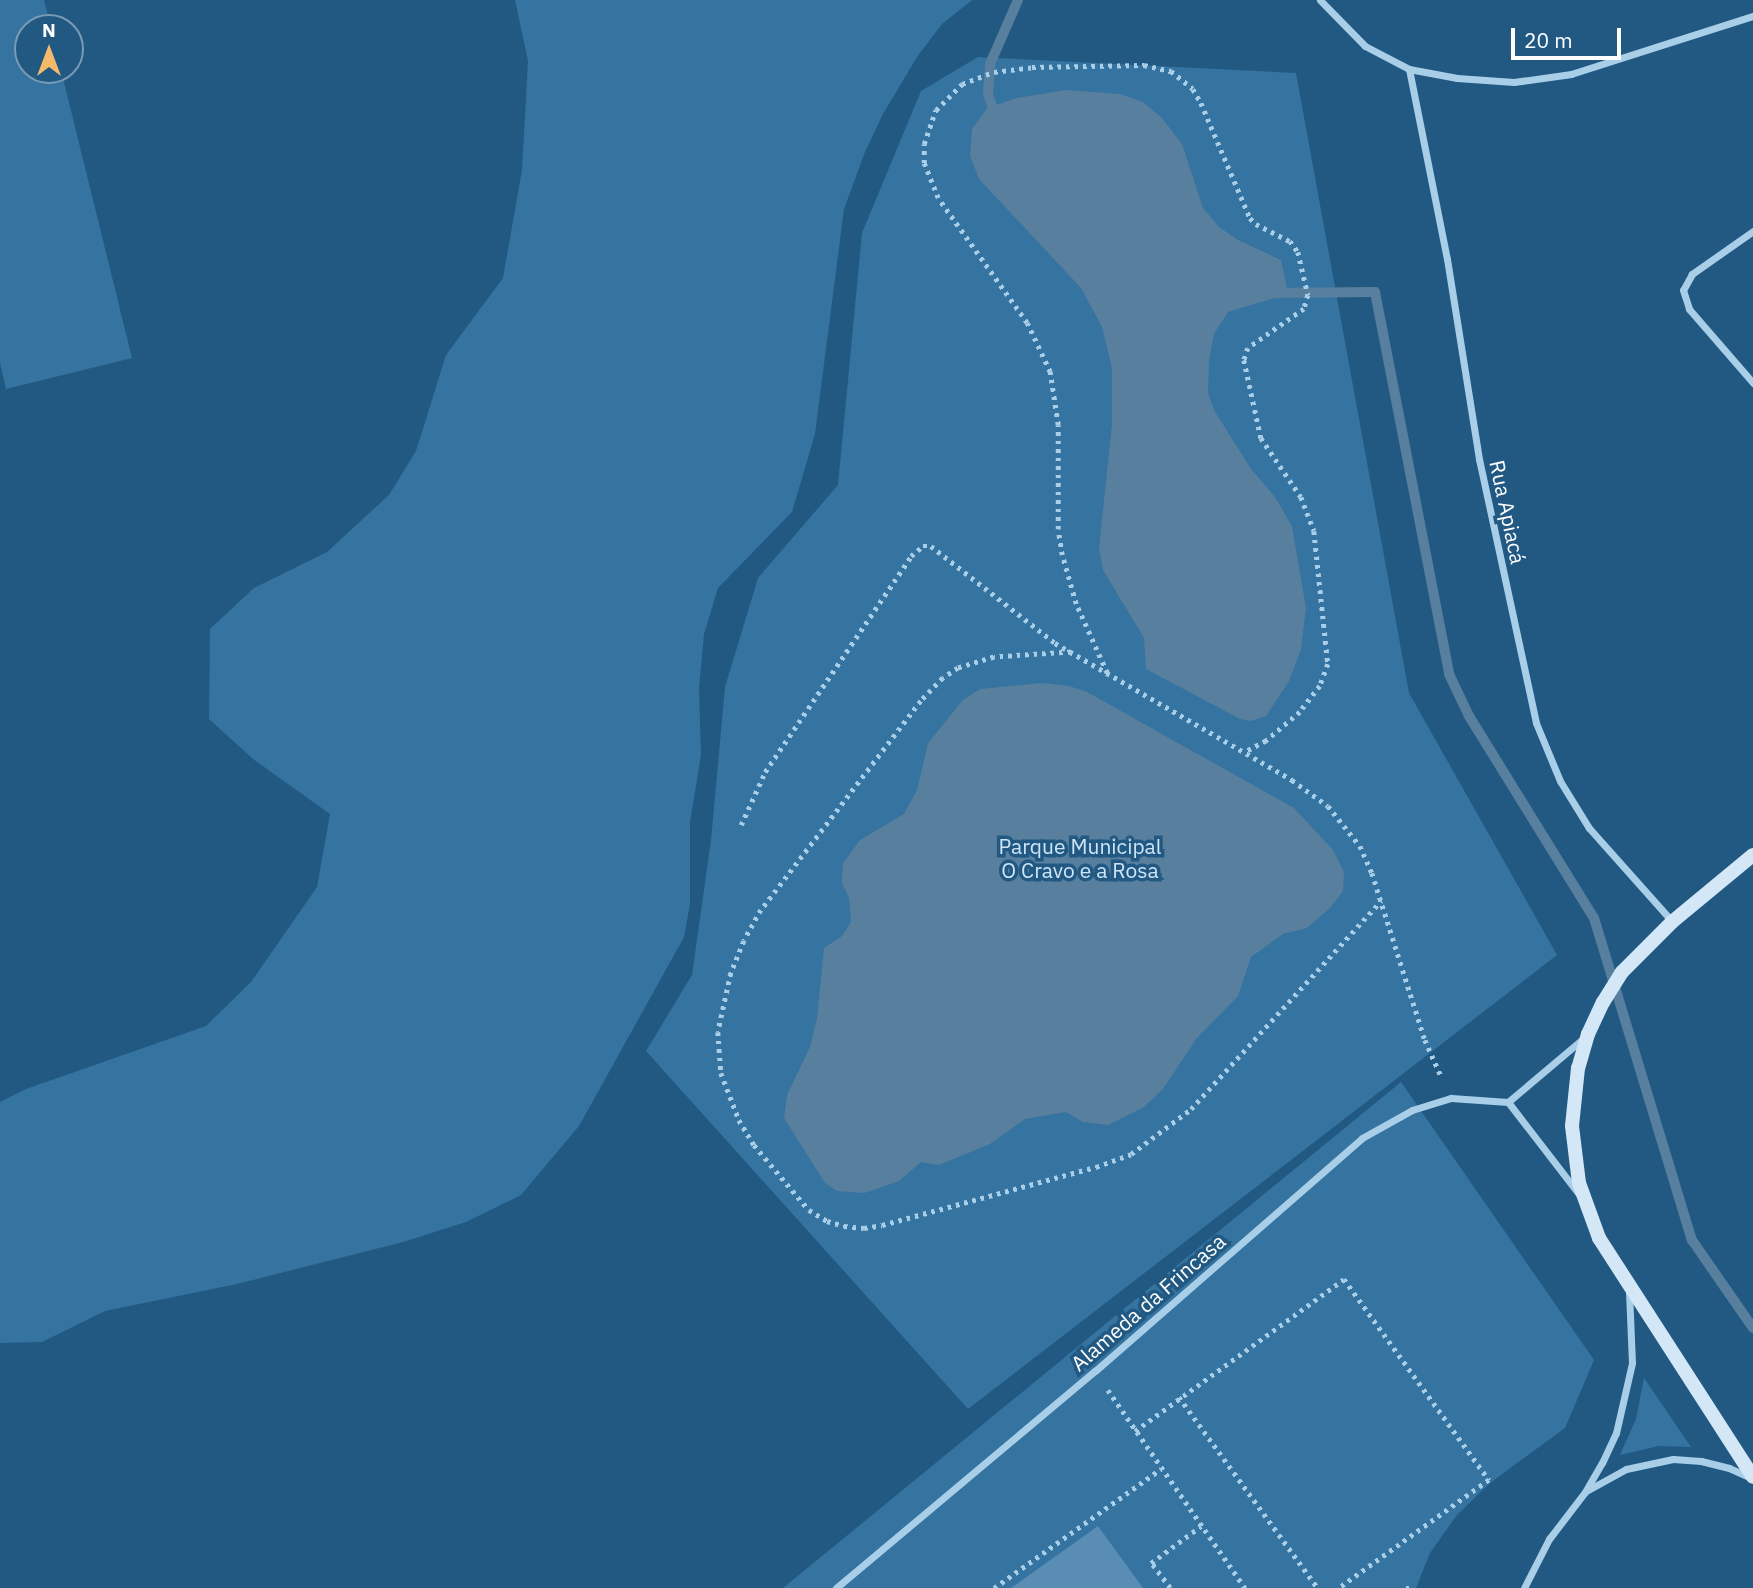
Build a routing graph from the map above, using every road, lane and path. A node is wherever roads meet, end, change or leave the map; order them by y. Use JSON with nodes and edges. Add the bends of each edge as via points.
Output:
{"nodes":[{"id":1,"x":1320,"y":0,"type":"edge"},
{"id":2,"x":1753,"y":16,"type":"edge"},
{"id":3,"x":1409,"y":69,"type":"junction"},
{"id":4,"x":1753,"y":231,"type":"edge"},
{"id":5,"x":1753,"y":383,"type":"edge"},
{"id":6,"x":1071,"y":652,"type":"junction"},
{"id":7,"x":1107,"y":673,"type":"junction"},
{"id":8,"x":1245,"y":752,"type":"junction"},
{"id":9,"x":741,"y":825,"type":"dead end"},
{"id":10,"x":1753,"y":855,"type":"edge"},
{"id":11,"x":1381,"y":901,"type":"junction"},
{"id":12,"x":1672,"y":922,"type":"junction"},
{"id":13,"x":1588,"y":1034,"type":"junction"},
{"id":14,"x":1451,"y":1098,"type":"junction"},
{"id":15,"x":1508,"y":1102,"type":"junction"},
{"id":16,"x":1587,"y":1206,"type":"junction"},
{"id":17,"x":1629,"y":1286,"type":"junction"},
{"id":18,"x":1095,"y":1371,"type":"junction"},
{"id":19,"x":1179,"y":1397,"type":"junction"},
{"id":20,"x":1135,"y":1431,"type":"junction"},
{"id":21,"x":1161,"y":1469,"type":"junction"},
{"id":22,"x":1753,"y":1478,"type":"edge"},
{"id":23,"x":1585,"y":1492,"type":"junction"},
{"id":24,"x":1201,"y":1526,"type":"junction"},
{"id":25,"x":836,"y":1588,"type":"edge"},
{"id":26,"x":994,"y":1588,"type":"edge"},
{"id":27,"x":1170,"y":1588,"type":"edge"},
{"id":28,"x":1245,"y":1588,"type":"edge"},
{"id":29,"x":1318,"y":1588,"type":"edge"},
{"id":30,"x":1339,"y":1588,"type":"edge"},
{"id":31,"x":1524,"y":1588,"type":"edge"}],
"edges":[{"from":1,"to":3,"type":"street","via":[[1365,46]]},
{"from":2,"to":3,"type":"street","via":[[1571,74],[1514,82]]},
{"from":3,"to":12,"type":"street","name":"Rua Apiacá","via":[[1442,232],[1479,459],[1536,723],[1559,780],[1589,828]]},
{"from":4,"to":5,"type":"street","via":[[1692,274],[1683,290],[1689,309]]},
{"from":6,"to":7,"type":"path"},
{"from":6,"to":9,"type":"path","via":[[939,550],[916,550],[765,772]]},
{"from":6,"to":11,"type":"path","via":[[994,657],[958,668],[943,678],[761,910],[744,940],[731,973],[718,1032],[721,1073],[754,1145],[809,1210],[844,1226],[882,1225],[1130,1154],[1191,1109]]},
{"from":7,"to":8,"type":"path"},
{"from":7,"to":8,"type":"path","via":[[1076,604],[1062,555],[1058,425],[1050,372],[1027,323],[937,198],[924,163],[928,125],[947,95],[994,72],[1144,65],[1171,71],[1193,89],[1250,218],[1282,234],[1298,252],[1308,295],[1304,309],[1248,348],[1244,360],[1261,438],[1301,497],[1314,531],[1328,664],[1320,686],[1300,712]]},
{"from":8,"to":11,"type":"path","via":[[1311,792],[1343,822],[1360,846]]},
{"from":10,"to":12,"type":"main road"},
{"from":11,"to":14,"type":"path","via":[[1425,1040]]},
{"from":12,"to":13,"type":"main road","via":[[1622,972]]},
{"from":13,"to":15,"type":"street"},
{"from":13,"to":16,"type":"main road","via":[[1578,1068],[1572,1126],[1579,1183]]},
{"from":14,"to":15,"type":"street","name":"Alameda da Frincasa"},
{"from":14,"to":18,"type":"street","name":"Alameda da Frincasa","via":[[1412,1110],[1362,1138]]},
{"from":15,"to":16,"type":"street"},
{"from":16,"to":17,"type":"main road","via":[[1599,1238]]},
{"from":17,"to":22,"type":"main road"},
{"from":17,"to":23,"type":"street","via":[[1632,1363],[1625,1401],[1602,1463]]},
{"from":18,"to":20,"type":"path"},
{"from":18,"to":25,"type":"street","name":"Alameda da Frincasa"},
{"from":19,"to":20,"type":"path"},
{"from":19,"to":29,"type":"path"},
{"from":19,"to":30,"type":"path","via":[[1344,1279],[1489,1480]]},
{"from":20,"to":21,"type":"path"},
{"from":21,"to":24,"type":"path"},
{"from":21,"to":26,"type":"path"},
{"from":22,"to":23,"type":"street","via":[[1701,1461],[1673,1459],[1626,1469]]},
{"from":23,"to":31,"type":"street","via":[[1549,1539]]},
{"from":24,"to":27,"type":"path","via":[[1151,1563]]},
{"from":24,"to":28,"type":"path"}]}
